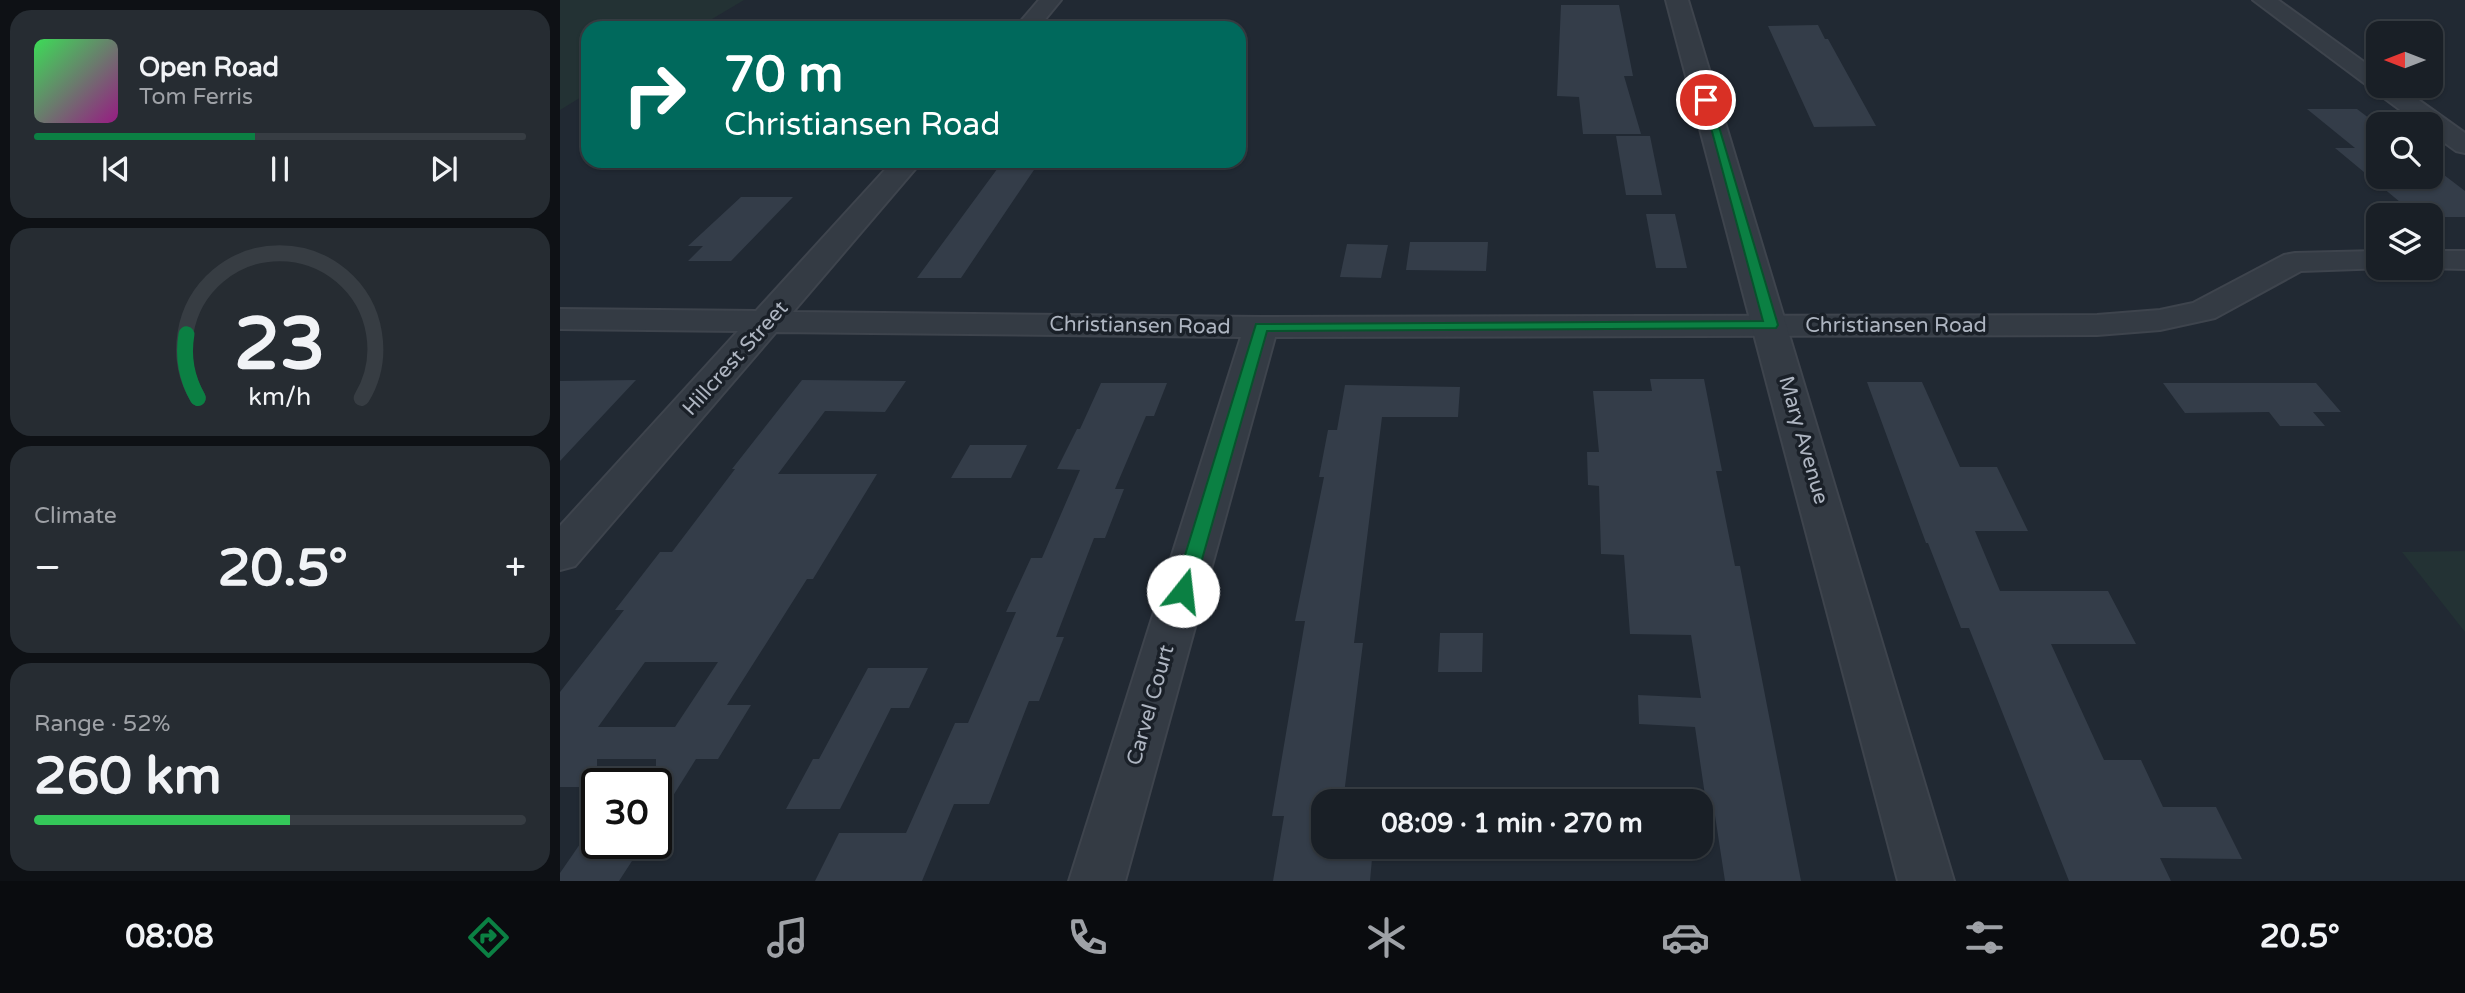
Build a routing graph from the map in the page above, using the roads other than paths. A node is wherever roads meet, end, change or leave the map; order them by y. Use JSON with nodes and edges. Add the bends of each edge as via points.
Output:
{"nodes":[{"id":1,"x":1050,"y":0,"type":"edge"},
{"id":2,"x":1677,"y":0,"type":"edge"},
{"id":3,"x":2264,"y":0,"type":"edge"},
{"id":4,"x":1032,"y":21,"type":"edge"},
{"id":5,"x":2366,"y":74,"type":"edge"},
{"id":6,"x":2400,"y":98,"type":"edge"},
{"id":7,"x":2465,"y":145,"type":"edge"},
{"id":8,"x":902,"y":168,"type":"edge"},
{"id":9,"x":2366,"y":260,"type":"edge"},
{"id":10,"x":2443,"y":260,"type":"edge"},
{"id":11,"x":2465,"y":260,"type":"edge"},
{"id":12,"x":560,"y":319,"type":"edge"},
{"id":13,"x":768,"y":320,"type":"junction"},
{"id":14,"x":1771,"y":325,"type":"junction"},
{"id":15,"x":1261,"y":327,"type":"junction"},
{"id":16,"x":560,"y":554,"type":"edge"},
{"id":17,"x":1097,"y":881,"type":"edge"},
{"id":18,"x":1926,"y":881,"type":"edge"}],
"edges":[{"from":1,"to":4,"type":"street"},
{"from":2,"to":14,"type":"street","name":"Mary Avenue"},
{"from":3,"to":5,"type":"street"},
{"from":6,"to":7,"type":"street"},
{"from":8,"to":13,"type":"street","name":"Hillcrest Street"},
{"from":9,"to":14,"type":"street","name":"Christiansen Road","via":[[2295,262],[2203,311],[2161,320],[2097,326]]},
{"from":10,"to":11,"type":"street"},
{"from":12,"to":13,"type":"street","name":"Christiansen Road"},
{"from":13,"to":15,"type":"street","name":"Christiansen Road"},
{"from":13,"to":16,"type":"street","name":"Hillcrest Street"},
{"from":14,"to":15,"type":"street","name":"Christiansen Road"},
{"from":14,"to":18,"type":"street","name":"Mary Avenue"},
{"from":15,"to":17,"type":"street","name":"Carvel Court"}]}
